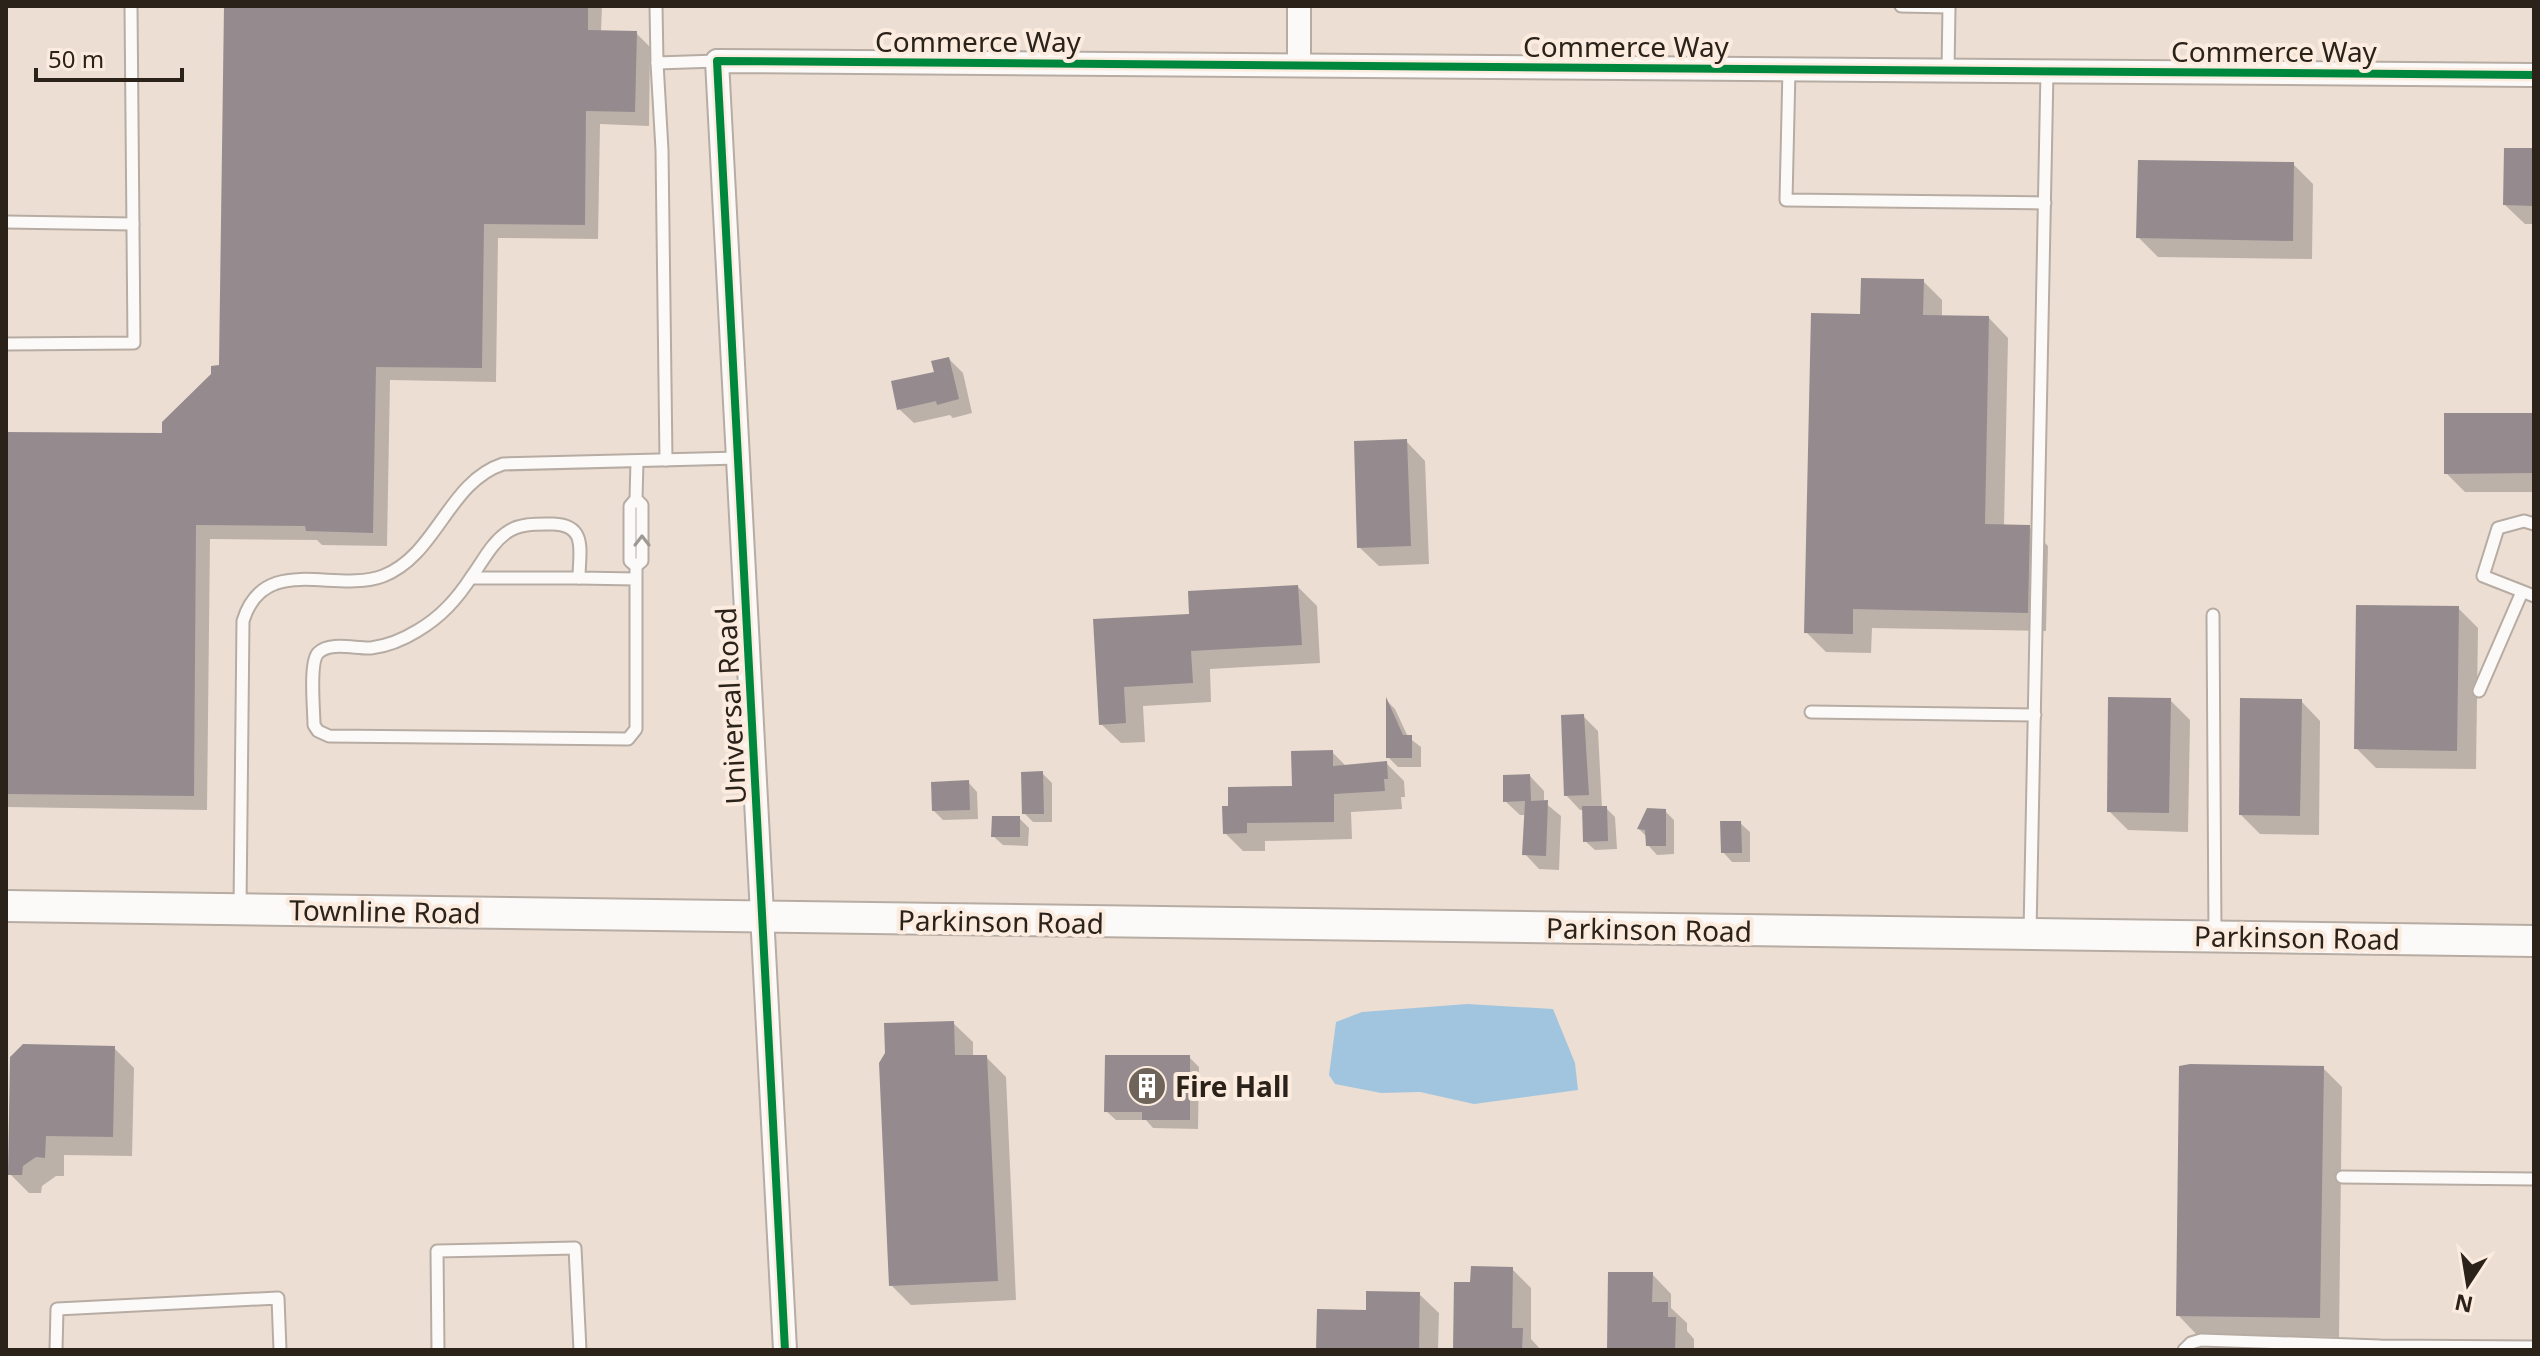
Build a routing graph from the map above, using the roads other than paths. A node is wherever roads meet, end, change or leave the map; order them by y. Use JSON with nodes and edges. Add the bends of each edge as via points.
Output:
{"nodes":[{"id":1,"x":131,"y":6,"type":"edge"},
{"id":2,"x":656,"y":6,"type":"edge"},
{"id":3,"x":1299,"y":6,"type":"edge"},
{"id":4,"x":1901,"y":6,"type":"edge"},
{"id":5,"x":1949,"y":7,"type":"edge"},
{"id":6,"x":717,"y":61,"type":"junction"},
{"id":7,"x":657,"y":63,"type":"junction"},
{"id":8,"x":1299,"y":65,"type":"junction"},
{"id":9,"x":1789,"y":69,"type":"junction"},
{"id":10,"x":1948,"y":71,"type":"junction"},
{"id":11,"x":2047,"y":71,"type":"junction"},
{"id":12,"x":2534,"y":75,"type":"edge"},
{"id":13,"x":2045,"y":203,"type":"junction"},
{"id":14,"x":6,"y":222,"type":"edge"},
{"id":15,"x":133,"y":224,"type":"junction"},
{"id":16,"x":6,"y":344,"type":"edge"},
{"id":17,"x":739,"y":458,"type":"junction"},
{"id":18,"x":666,"y":460,"type":"junction"},
{"id":19,"x":637,"y":461,"type":"junction"},
{"id":20,"x":2534,"y":524,"type":"edge"},
{"id":21,"x":636,"y":572,"type":"junction"},
{"id":22,"x":471,"y":578,"type":"junction"},
{"id":23,"x":579,"y":578,"type":"junction"},
{"id":24,"x":2522,"y":592,"type":"junction"},
{"id":25,"x":2534,"y":596,"type":"edge"},
{"id":26,"x":2213,"y":615,"type":"dead end"},
{"id":27,"x":2479,"y":691,"type":"dead end"},
{"id":28,"x":1811,"y":712,"type":"dead end"},
{"id":29,"x":2035,"y":715,"type":"junction"},
{"id":30,"x":6,"y":906,"type":"edge"},
{"id":31,"x":240,"y":909,"type":"junction"},
{"id":32,"x":763,"y":917,"type":"junction"},
{"id":33,"x":2030,"y":933,"type":"junction"},
{"id":34,"x":2216,"y":935,"type":"junction"},
{"id":35,"x":2534,"y":941,"type":"edge"},
{"id":36,"x":2342,"y":1177,"type":"dead end"},
{"id":37,"x":2534,"y":1179,"type":"edge"},
{"id":38,"x":2534,"y":1347,"type":"edge"},
{"id":39,"x":56,"y":1350,"type":"edge"},
{"id":40,"x":280,"y":1350,"type":"edge"},
{"id":41,"x":438,"y":1350,"type":"edge"},
{"id":42,"x":580,"y":1350,"type":"edge"},
{"id":43,"x":785,"y":1350,"type":"edge"},
{"id":44,"x":2184,"y":1350,"type":"edge"}],
"edges":[{"from":1,"to":15,"type":"lane"},
{"from":2,"to":7,"type":"lane"},
{"from":3,"to":8,"type":"street"},
{"from":4,"to":5,"type":"lane"},
{"from":5,"to":10,"type":"lane"},
{"from":6,"to":7,"type":"lane"},
{"from":6,"to":8,"type":"street","name":"Commerce Way"},
{"from":6,"to":17,"type":"street","name":"Universal Road"},
{"from":7,"to":18,"type":"lane"},
{"from":8,"to":9,"type":"street","name":"Commerce Way"},
{"from":9,"to":10,"type":"street","name":"Commerce Way"},
{"from":9,"to":13,"type":"lane","via":[[1786,200]]},
{"from":10,"to":11,"type":"street","name":"Commerce Way"},
{"from":11,"to":12,"type":"street","name":"Commerce Way"},
{"from":11,"to":13,"type":"lane"},
{"from":13,"to":29,"type":"lane"},
{"from":14,"to":15,"type":"lane"},
{"from":15,"to":16,"type":"lane","via":[[134,343]]},
{"from":17,"to":18,"type":"lane"},
{"from":17,"to":32,"type":"street","name":"Universal Road"},
{"from":18,"to":19,"type":"lane"},
{"from":19,"to":21,"type":"lane","via":[[629,531],[630,561]]},
{"from":19,"to":31,"type":"lane","via":[[503,464],[487,469],[420,550],[383,576],[359,581],[315,578],[258,592],[243,621]]},
{"from":20,"to":24,"type":"lane","via":[[2524,521],[2498,528],[2483,576]]},
{"from":21,"to":22,"type":"lane","via":[[636,729],[628,739],[329,736],[318,731],[318,653],[327,647],[373,648],[417,632],[448,609]]},
{"from":21,"to":23,"type":"lane"},
{"from":22,"to":23,"type":"lane"},
{"from":22,"to":23,"type":"lane","via":[[507,532],[534,524],[568,524],[575,530]]},
{"from":24,"to":25,"type":"lane"},
{"from":24,"to":27,"type":"lane"},
{"from":26,"to":34,"type":"lane"},
{"from":28,"to":29,"type":"lane"},
{"from":29,"to":33,"type":"lane"},
{"from":30,"to":31,"type":"main road","name":"Townline Road"},
{"from":31,"to":32,"type":"main road","name":"Townline Road"},
{"from":32,"to":33,"type":"main road","name":"Parkinson Road"},
{"from":32,"to":43,"type":"street","name":"Universal Road"},
{"from":33,"to":34,"type":"main road","name":"Parkinson Road"},
{"from":34,"to":35,"type":"main road","name":"Parkinson Road"},
{"from":36,"to":37,"type":"lane"},
{"from":38,"to":44,"type":"lane","via":[[2201,1340]]},
{"from":39,"to":40,"type":"lane","via":[[57,1309],[278,1298]]},
{"from":41,"to":42,"type":"lane","via":[[437,1251],[575,1248]]}]}
